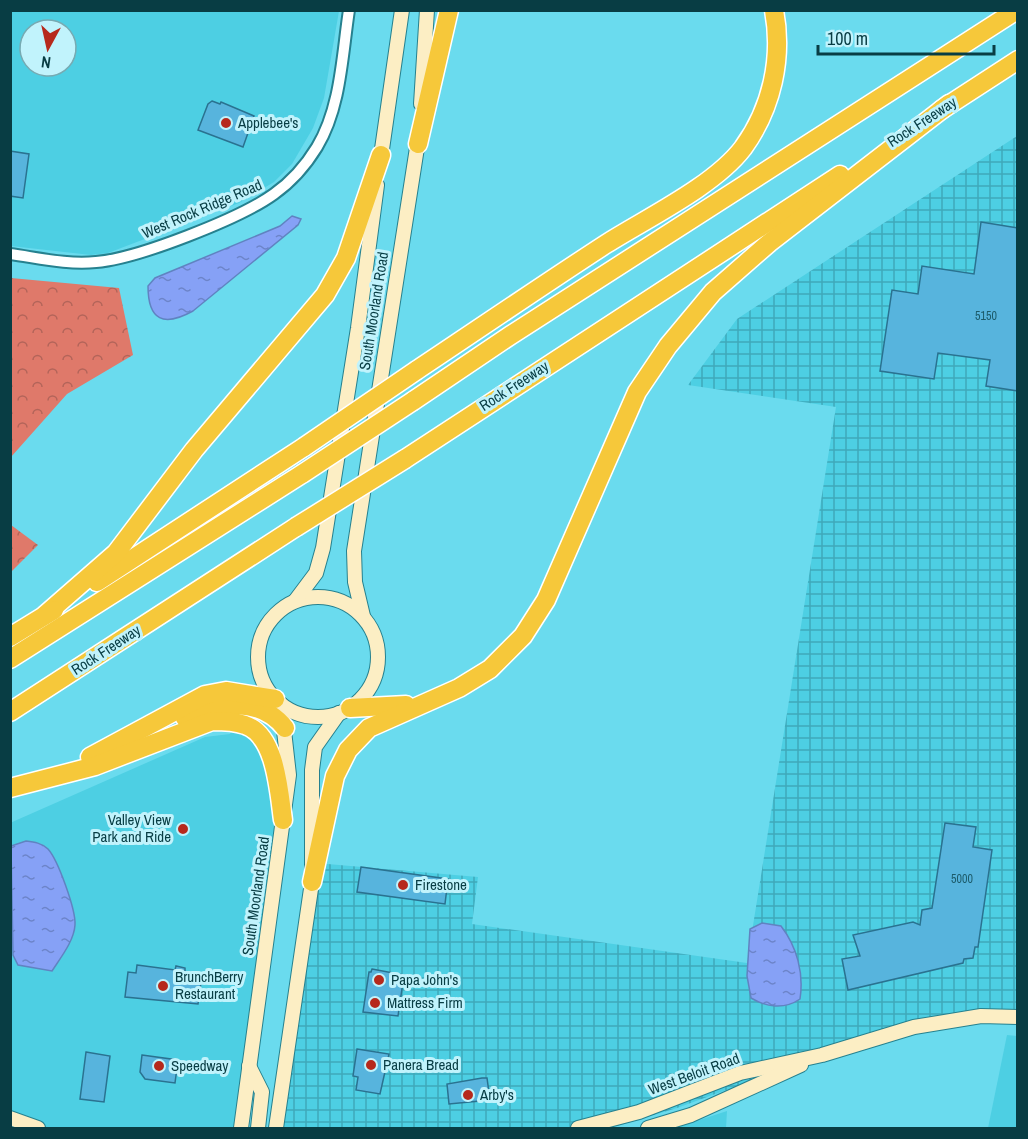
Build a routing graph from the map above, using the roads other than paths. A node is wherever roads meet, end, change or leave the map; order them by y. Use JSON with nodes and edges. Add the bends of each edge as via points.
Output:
{"nodes":[{"id":1,"x":349,"y":10,"type":"edge"},
{"id":2,"x":402,"y":10,"type":"edge"},
{"id":3,"x":427,"y":10,"type":"edge"},
{"id":4,"x":449,"y":10,"type":"edge"},
{"id":5,"x":774,"y":10,"type":"edge"},
{"id":6,"x":1017,"y":10,"type":"edge"},
{"id":7,"x":1017,"y":60,"type":"edge"},
{"id":8,"x":949,"y":104,"type":"junction"},
{"id":9,"x":418,"y":144,"type":"junction"},
{"id":10,"x":381,"y":155,"type":"junction"},
{"id":11,"x":10,"y":254,"type":"edge"},
{"id":12,"x":295,"y":601,"type":"junction"},
{"id":13,"x":45,"y":615,"type":"junction"},
{"id":14,"x":363,"y":616,"type":"junction"},
{"id":15,"x":10,"y":637,"type":"edge"},
{"id":16,"x":10,"y":659,"type":"edge"},
{"id":17,"x":431,"y":700,"type":"junction"},
{"id":18,"x":278,"y":702,"type":"junction"},
{"id":19,"x":345,"y":711,"type":"junction"},
{"id":20,"x":10,"y":712,"type":"edge"},
{"id":21,"x":285,"y":728,"type":"junction"},
{"id":22,"x":107,"y":748,"type":"junction"},
{"id":23,"x":59,"y":774,"type":"junction"},
{"id":24,"x":10,"y":788,"type":"edge"},
{"id":25,"x":284,"y":820,"type":"junction"},
{"id":26,"x":312,"y":882,"type":"junction"},
{"id":27,"x":1017,"y":1017,"type":"edge"},
{"id":28,"x":822,"y":1055,"type":"junction"},
{"id":29,"x":249,"y":1066,"type":"junction"},
{"id":30,"x":10,"y":1118,"type":"edge"},
{"id":31,"x":277,"y":1122,"type":"edge"},
{"id":32,"x":239,"y":1125,"type":"edge"},
{"id":33,"x":38,"y":1128,"type":"edge"},
{"id":34,"x":258,"y":1128,"type":"edge"},
{"id":35,"x":286,"y":1128,"type":"edge"},
{"id":36,"x":578,"y":1128,"type":"edge"},
{"id":37,"x":648,"y":1128,"type":"edge"}],
"edges":[{"from":1,"to":11,"type":"street","name":"West Rock Ridge Road","via":[[338,86],[325,131],[303,166],[273,195],[213,224],[113,260],[67,263]]},
{"from":2,"to":10,"type":"main road","name":"South Moorland Road"},
{"from":3,"to":9,"type":"main road","name":"South Moorland Road"},
{"from":4,"to":9,"type":"highway"},
{"from":5,"to":13,"type":"highway","bridge":true,"via":[[778,33],[776,72],[764,111],[743,148],[717,174]]},
{"from":6,"to":16,"type":"highway","bridge":true},
{"from":7,"to":8,"type":"highway","name":"Rock Freeway"},
{"from":8,"to":17,"type":"highway","via":[[769,243],[713,292],[668,346],[637,392],[546,600],[523,636],[490,669]]},
{"from":8,"to":20,"type":"highway","name":"Rock Freeway","bridge":true},
{"from":9,"to":14,"type":"main road","name":"South Moorland Road","via":[[354,550]]},
{"from":10,"to":12,"type":"main road","name":"South Moorland Road","via":[[323,548],[316,573]]},
{"from":10,"to":13,"type":"highway","via":[[346,258],[325,295],[194,450],[116,553]]},
{"from":12,"to":14,"type":"main road","via":[[313,596],[332,598]]},
{"from":12,"to":18,"type":"main road","via":[[278,612],[259,645],[258,665],[264,683]]},
{"from":13,"to":15,"type":"highway"},
{"from":14,"to":19,"type":"main road","via":[[373,631],[378,666],[364,697]]},
{"from":17,"to":19,"type":"highway"},
{"from":17,"to":26,"type":"highway","via":[[369,728],[348,750],[335,776]]},
{"from":18,"to":19,"type":"main road","via":[[299,714],[319,717]]},
{"from":18,"to":21,"type":"main road","name":"South Moorland Road"},
{"from":18,"to":22,"type":"highway","via":[[226,691],[205,695]]},
{"from":19,"to":26,"type":"main road","via":[[315,747]]},
{"from":21,"to":22,"type":"highway","via":[[270,713],[253,707],[220,706]]},
{"from":21,"to":25,"type":"main road","name":"South Moorland Road","via":[[289,775]]},
{"from":22,"to":23,"type":"highway"},
{"from":23,"to":24,"type":"highway"},
{"from":23,"to":25,"type":"highway","via":[[95,766],[212,721],[246,725],[259,734],[271,755]]},
{"from":25,"to":29,"type":"main road","name":"South Moorland Road"},
{"from":26,"to":31,"type":"main road"},
{"from":27,"to":28,"type":"main road","name":"West Beloit Road","via":[[981,1016],[914,1028]]},
{"from":28,"to":36,"type":"main road","name":"West Beloit Road","via":[[740,1073],[639,1112]]},
{"from":28,"to":37,"type":"main road","name":"West Beloit Road","via":[[691,1115]]},
{"from":29,"to":32,"type":"main road","name":"South Moorland Road"},
{"from":29,"to":34,"type":"main road","via":[[262,1092]]},
{"from":30,"to":33,"type":"main road"},
{"from":31,"to":35,"type":"main road"}]}
